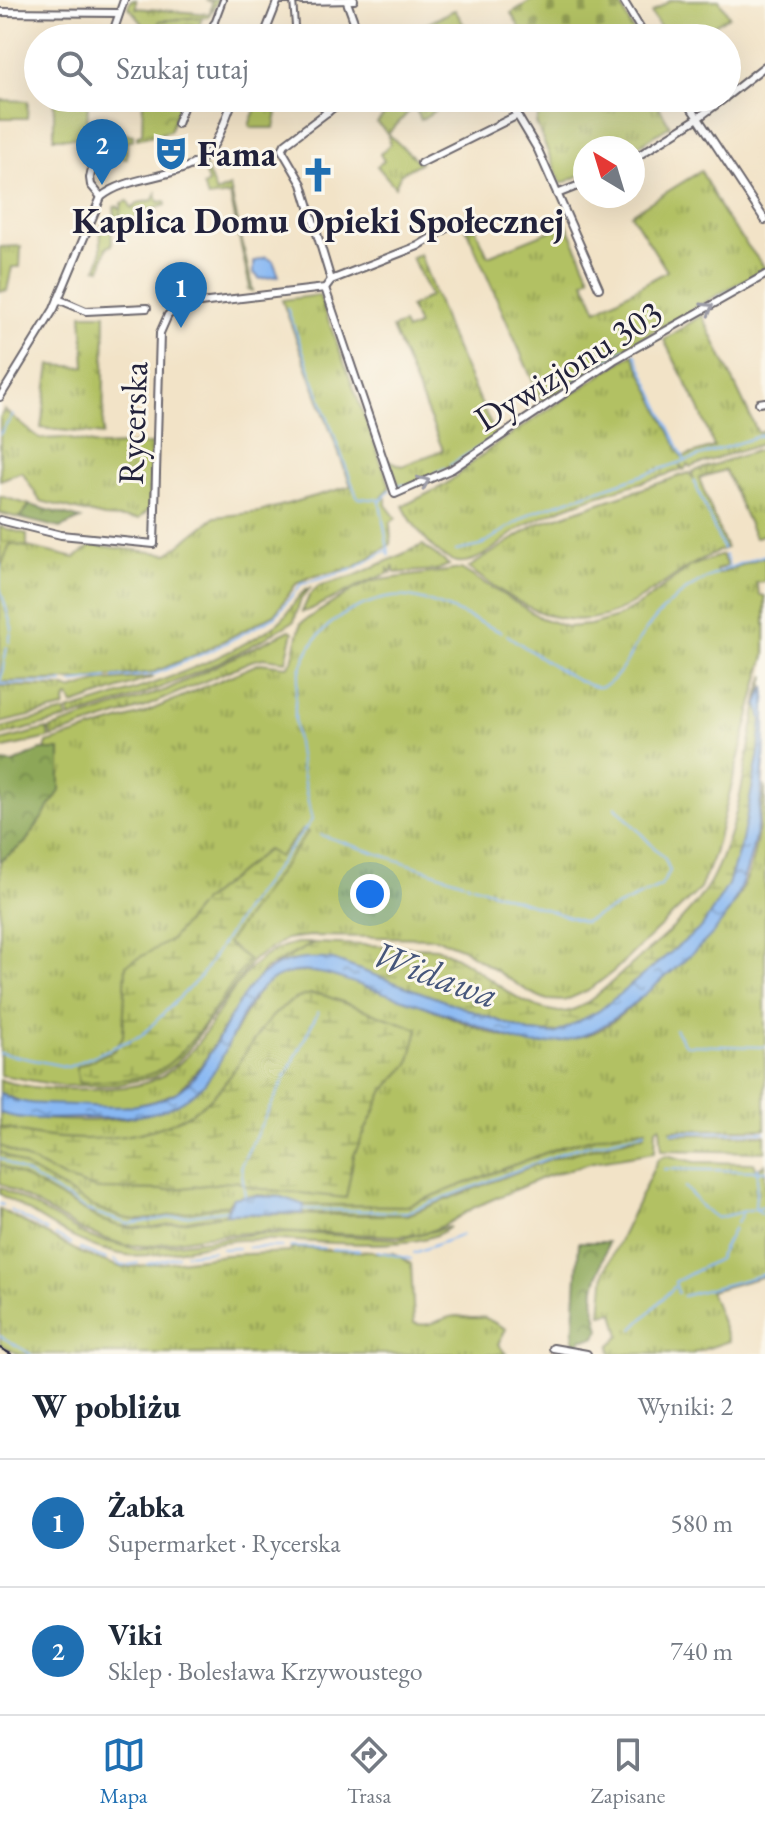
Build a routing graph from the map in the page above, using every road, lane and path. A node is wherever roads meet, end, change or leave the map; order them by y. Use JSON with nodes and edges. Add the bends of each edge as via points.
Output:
{"nodes":[{"id":1,"x":124,"y":0,"type":"edge"},
{"id":2,"x":223,"y":0,"type":"edge"},
{"id":3,"x":278,"y":0,"type":"edge"},
{"id":4,"x":623,"y":0,"type":"edge"},
{"id":5,"x":293,"y":1,"type":"edge"},
{"id":6,"x":302,"y":1,"type":"edge"},
{"id":7,"x":350,"y":1,"type":"edge"},
{"id":8,"x":0,"y":12,"type":"edge"},
{"id":9,"x":119,"y":13,"type":"junction"},
{"id":10,"x":115,"y":24,"type":"edge"},
{"id":11,"x":214,"y":24,"type":"edge"},
{"id":12,"x":269,"y":24,"type":"edge"},
{"id":13,"x":295,"y":24,"type":"edge"},
{"id":14,"x":356,"y":24,"type":"edge"},
{"id":15,"x":638,"y":24,"type":"edge"},
{"id":16,"x":765,"y":66,"type":"edge"},
{"id":17,"x":741,"y":85,"type":"edge"},
{"id":18,"x":182,"y":112,"type":"edge"},
{"id":19,"x":228,"y":112,"type":"edge"},
{"id":20,"x":328,"y":112,"type":"edge"},
{"id":21,"x":516,"y":112,"type":"edge"},
{"id":22,"x":694,"y":112,"type":"edge"},
{"id":23,"x":706,"y":112,"type":"edge"},
{"id":24,"x":518,"y":115,"type":"junction"},
{"id":25,"x":698,"y":118,"type":"junction"},
{"id":26,"x":177,"y":124,"type":"dead end"},
{"id":27,"x":100,"y":131,"type":"dead end"},
{"id":28,"x":645,"y":152,"type":"edge"},
{"id":29,"x":421,"y":163,"type":"dead end"},
{"id":30,"x":573,"y":188,"type":"edge"},
{"id":31,"x":557,"y":194,"type":"junction"},
{"id":32,"x":101,"y":197,"type":"junction"},
{"id":33,"x":765,"y":220,"type":"edge"},
{"id":34,"x":454,"y":224,"type":"dead end"},
{"id":35,"x":765,"y":275,"type":"edge"},
{"id":36,"x":331,"y":280,"type":"junction"},
{"id":37,"x":325,"y":288,"type":"junction"},
{"id":38,"x":599,"y":288,"type":"dead end"},
{"id":39,"x":58,"y":299,"type":"junction"},
{"id":40,"x":147,"y":308,"type":"dead end"},
{"id":41,"x":0,"y":397,"type":"edge"},
{"id":42,"x":0,"y":520,"type":"edge"},
{"id":43,"x":553,"y":1348,"type":"dead end"},
{"id":44,"x":587,"y":1354,"type":"edge"}],
"edges":[{"from":1,"to":9,"type":"street"},
{"from":2,"to":11,"type":"street"},
{"from":3,"to":5,"type":"street"},
{"from":3,"to":12,"type":"street"},
{"from":4,"to":15,"type":"street"},
{"from":5,"to":6,"type":"street"},
{"from":5,"to":13,"type":"street"},
{"from":6,"to":7,"type":"street"},
{"from":7,"to":14,"type":"street"},
{"from":8,"to":9,"type":"street"},
{"from":9,"to":10,"type":"street"},
{"from":16,"to":17,"type":"street"},
{"from":18,"to":26,"type":"street"},
{"from":19,"to":32,"type":"street","via":[[202,158]]},
{"from":20,"to":36,"type":"street","via":[[282,150],[302,184]]},
{"from":21,"to":24,"type":"street"},
{"from":22,"to":25,"type":"street"},
{"from":23,"to":25,"type":"street"},
{"from":24,"to":29,"type":"street"},
{"from":24,"to":31,"type":"street"},
{"from":25,"to":28,"type":"street"},
{"from":25,"to":33,"type":"street"},
{"from":27,"to":32,"type":"street","via":[[90,178]]},
{"from":30,"to":31,"type":"street"},
{"from":31,"to":38,"type":"street"},
{"from":32,"to":39,"type":"street"},
{"from":34,"to":36,"type":"street","via":[[418,246]]},
{"from":37,"to":35,"type":"street","name":"Dywizjonu 303","one_way":true,"via":[[395,494],[452,469],[614,360]]},
{"from":36,"to":37,"type":"street"},
{"from":37,"to":42,"type":"street","name":"Rycerska","via":[[175,309],[166,317],[160,333],[154,544],[61,535]]},
{"from":39,"to":40,"type":"street","via":[[86,311]]},
{"from":39,"to":41,"type":"street"},
{"from":43,"to":44,"type":"street"}]}
